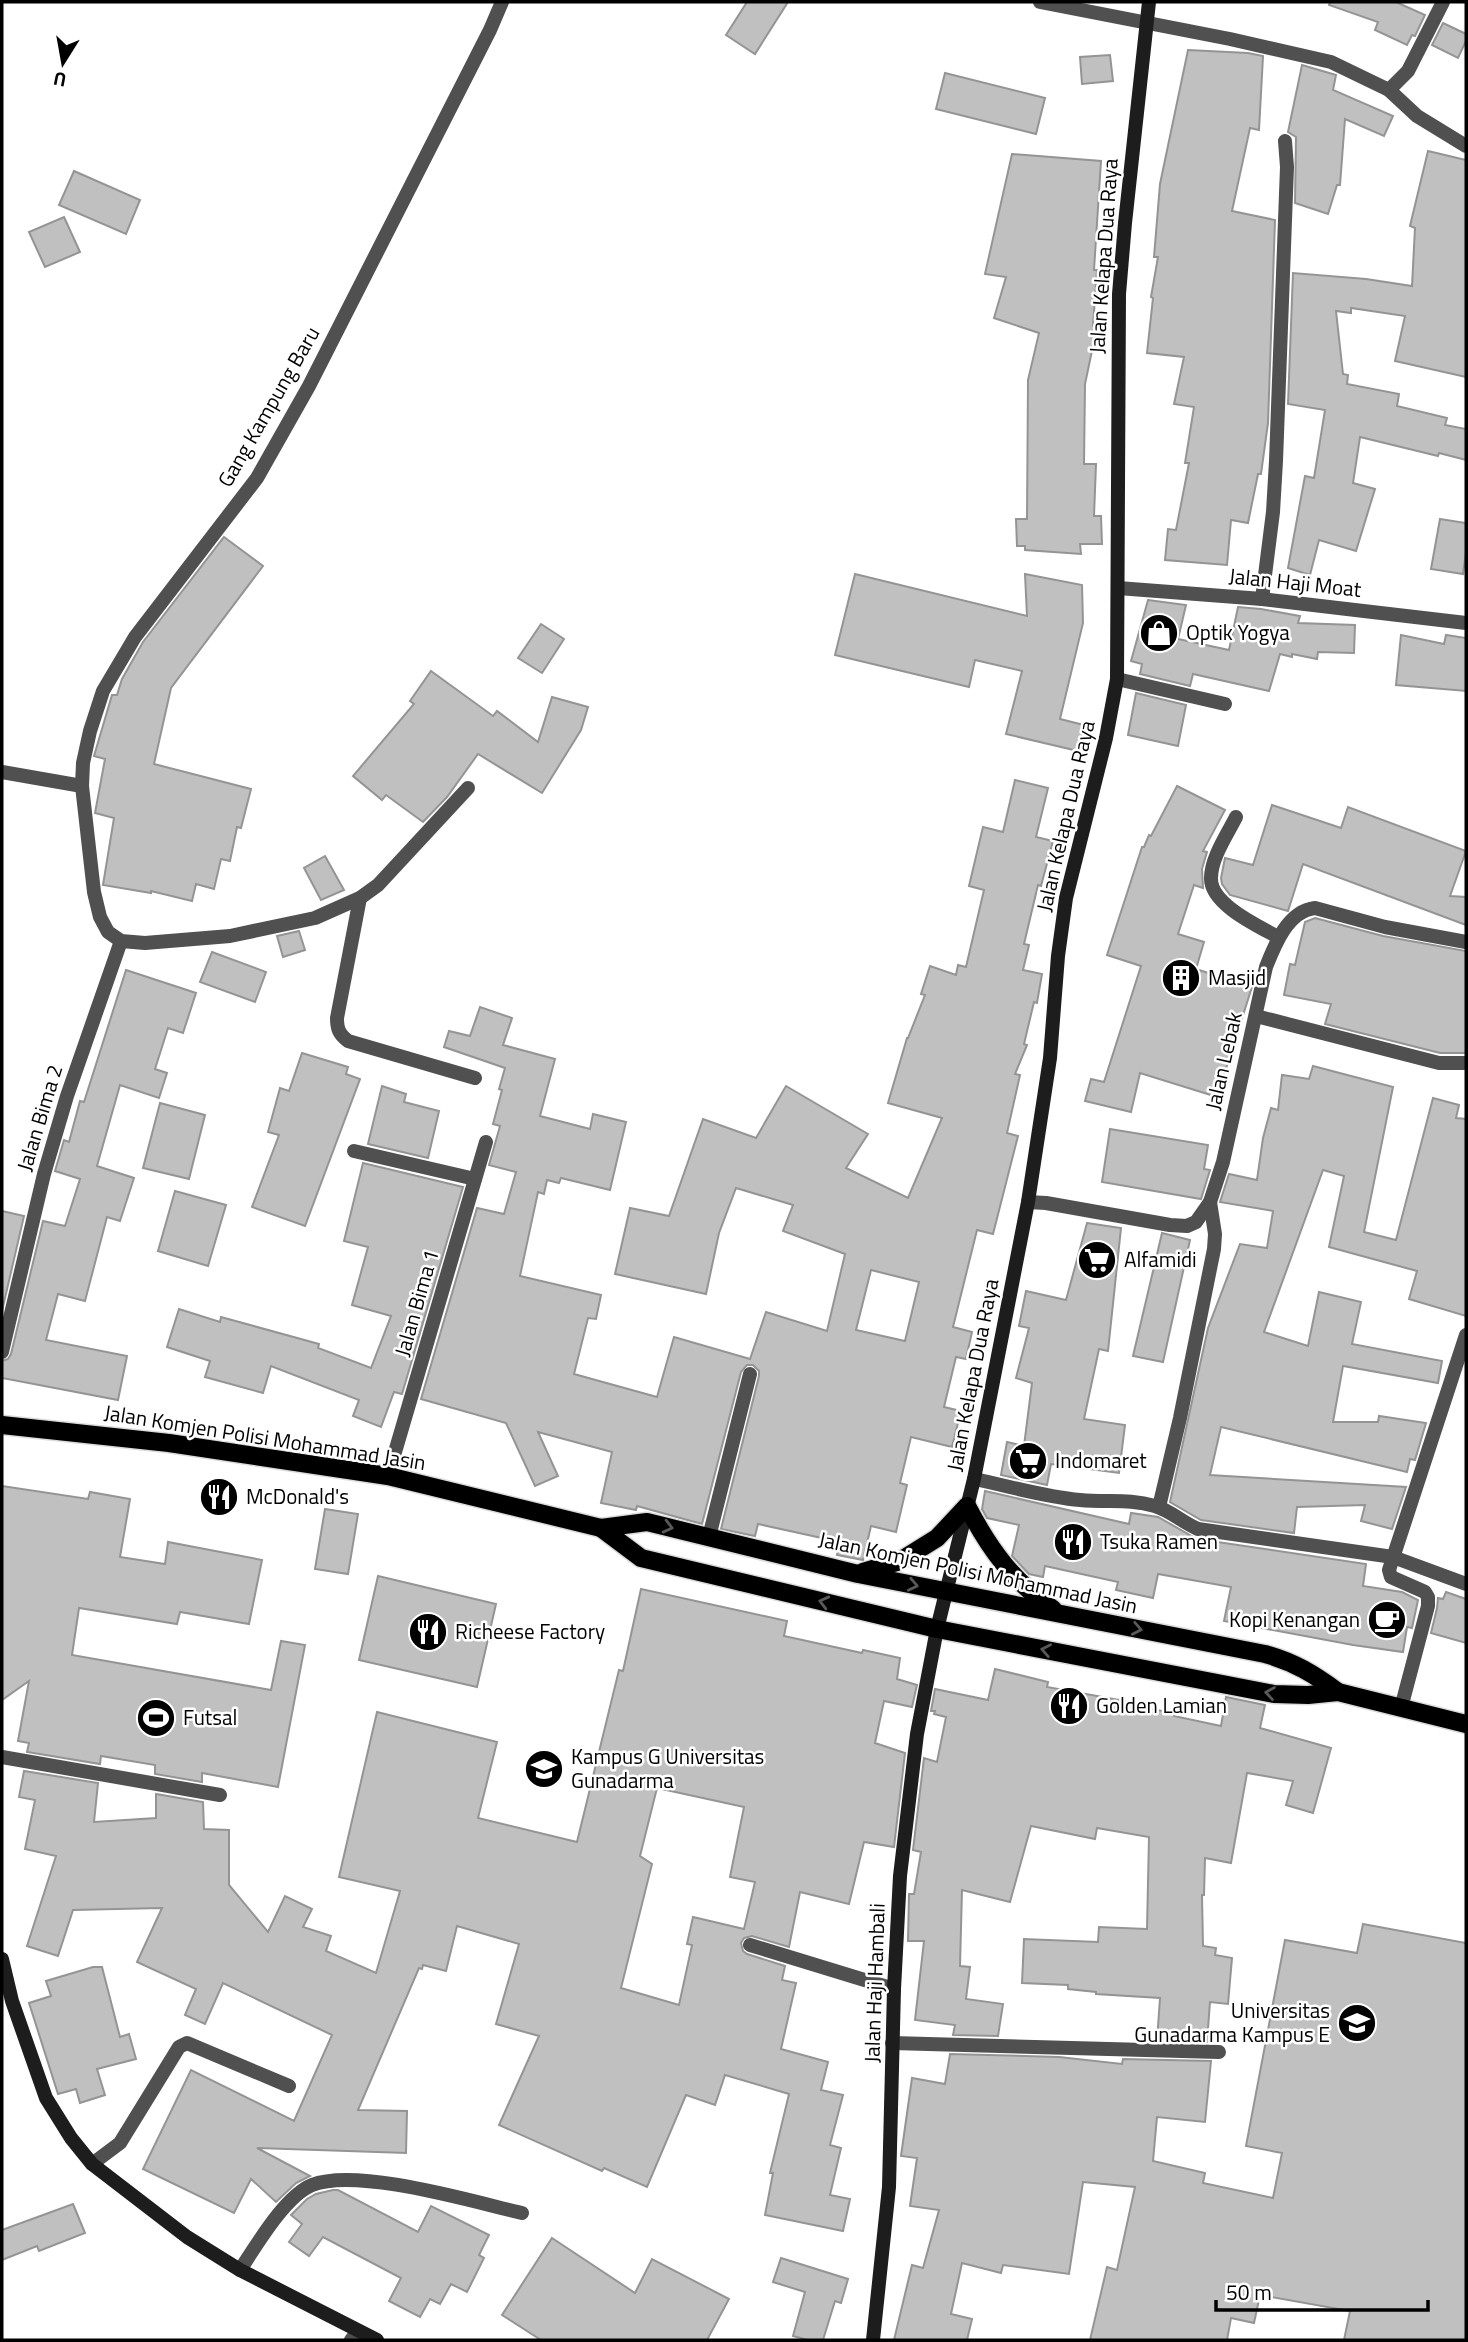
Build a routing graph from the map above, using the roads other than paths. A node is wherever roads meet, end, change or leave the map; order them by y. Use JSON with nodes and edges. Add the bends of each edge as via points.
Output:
{"nodes":[{"id":1,"x":502,"y":2,"type":"edge"},
{"id":2,"x":1040,"y":2,"type":"edge"},
{"id":3,"x":1149,"y":2,"type":"edge"},
{"id":4,"x":1443,"y":2,"type":"edge"},
{"id":5,"x":1147,"y":23,"type":"junction"},
{"id":6,"x":1390,"y":90,"type":"junction"},
{"id":7,"x":1285,"y":141,"type":"dead end"},
{"id":8,"x":1466,"y":146,"type":"edge"},
{"id":9,"x":1118,"y":588,"type":"junction"},
{"id":10,"x":1262,"y":599,"type":"junction"},
{"id":11,"x":1466,"y":623,"type":"edge"},
{"id":12,"x":1117,"y":679,"type":"junction"},
{"id":13,"x":1225,"y":704,"type":"dead end"},
{"id":14,"x":2,"y":772,"type":"edge"},
{"id":15,"x":82,"y":786,"type":"junction"},
{"id":16,"x":468,"y":788,"type":"dead end"},
{"id":17,"x":1236,"y":817,"type":"dead end"},
{"id":18,"x":359,"y":898,"type":"junction"},
{"id":19,"x":1278,"y":937,"type":"junction"},
{"id":20,"x":121,"y":941,"type":"junction"},
{"id":21,"x":1466,"y":942,"type":"edge"},
{"id":22,"x":1256,"y":1016,"type":"junction"},
{"id":23,"x":1466,"y":1063,"type":"edge"},
{"id":24,"x":475,"y":1078,"type":"dead end"},
{"id":25,"x":486,"y":1142,"type":"dead end"},
{"id":26,"x":354,"y":1151,"type":"dead end"},
{"id":27,"x":475,"y":1179,"type":"junction"},
{"id":28,"x":1028,"y":1202,"type":"junction"},
{"id":29,"x":1210,"y":1202,"type":"junction"},
{"id":30,"x":1466,"y":1335,"type":"edge"},
{"id":31,"x":2,"y":1352,"type":"edge"},
{"id":32,"x":750,"y":1374,"type":"dead end"},
{"id":33,"x":2,"y":1425,"type":"edge"},
{"id":34,"x":388,"y":1476,"type":"junction"},
{"id":35,"x":974,"y":1479,"type":"junction"},
{"id":36,"x":967,"y":1506,"type":"junction"},
{"id":37,"x":1159,"y":1507,"type":"junction"},
{"id":38,"x":601,"y":1528,"type":"junction"},
{"id":39,"x":709,"y":1537,"type":"junction"},
{"id":40,"x":1393,"y":1557,"type":"junction"},
{"id":41,"x":858,"y":1574,"type":"junction"},
{"id":42,"x":1466,"y":1584,"type":"edge"},
{"id":43,"x":947,"y":1592,"type":"junction"},
{"id":44,"x":1059,"y":1613,"type":"junction"},
{"id":45,"x":937,"y":1629,"type":"junction"},
{"id":46,"x":1338,"y":1692,"type":"junction"},
{"id":47,"x":1401,"y":1708,"type":"junction"},
{"id":48,"x":1466,"y":1724,"type":"edge"},
{"id":49,"x":2,"y":1757,"type":"edge"},
{"id":50,"x":220,"y":1795,"type":"dead end"},
{"id":51,"x":750,"y":1945,"type":"dead end"},
{"id":52,"x":2,"y":1959,"type":"edge"},
{"id":53,"x":894,"y":1989,"type":"junction"},
{"id":54,"x":892,"y":2043,"type":"junction"},
{"id":55,"x":1219,"y":2052,"type":"dead end"},
{"id":56,"x":289,"y":2086,"type":"dead end"},
{"id":57,"x":92,"y":2164,"type":"junction"},
{"id":58,"x":523,"y":2213,"type":"dead end"},
{"id":59,"x":240,"y":2270,"type":"junction"},
{"id":60,"x":355,"y":2336,"type":"edge"},
{"id":61,"x":377,"y":2340,"type":"edge"},
{"id":62,"x":873,"y":2340,"type":"edge"}],
"edges":[{"from":1,"to":15,"type":"street","name":"Gang Kampung Baru","via":[[309,386],[257,478],[115,668],[95,711]]},
{"from":2,"to":5,"type":"street"},
{"from":3,"to":5,"type":"main road","name":"Jalan Kelapa Dua Raya"},
{"from":4,"to":6,"type":"street","via":[[1408,71]]},
{"from":5,"to":6,"type":"street","via":[[1319,59]]},
{"from":5,"to":9,"type":"main road","name":"Jalan Kelapa Dua Raya","via":[[1119,294]]},
{"from":6,"to":8,"type":"street","via":[[1417,116]]},
{"from":7,"to":10,"type":"street","via":[[1276,461]]},
{"from":9,"to":10,"type":"street","name":"Jalan Haji Moat"},
{"from":9,"to":12,"type":"main road","name":"Jalan Kelapa Dua Raya"},
{"from":10,"to":11,"type":"street","name":"Jalan Haji Moat"},
{"from":12,"to":13,"type":"street"},
{"from":12,"to":28,"type":"main road","name":"Jalan Kelapa Dua Raya","via":[[1104,751],[1066,898],[1050,1058]]},
{"from":14,"to":15,"type":"street"},
{"from":15,"to":20,"type":"street","name":"Gang Kampung Baru","via":[[100,917],[108,932]]},
{"from":16,"to":18,"type":"street","via":[[378,885]]},
{"from":17,"to":19,"type":"street","via":[[1213,869],[1213,888],[1232,909]]},
{"from":18,"to":20,"type":"street","via":[[315,918],[244,934]]},
{"from":18,"to":24,"type":"street","via":[[337,1018],[340,1036]]},
{"from":19,"to":21,"type":"street","name":"Jalan Lebak","via":[[1304,909],[1315,908]]},
{"from":19,"to":22,"type":"street","name":"Jalan Lebak","via":[[1266,967]]},
{"from":20,"to":31,"type":"street","name":"Jalan Bima 2","via":[[44,1174]]},
{"from":22,"to":23,"type":"street","via":[[1439,1063]]},
{"from":22,"to":29,"type":"street","name":"Jalan Lebak"},
{"from":25,"to":27,"type":"street","name":"Jalan Bima 1"},
{"from":26,"to":27,"type":"street"},
{"from":27,"to":34,"type":"street","name":"Jalan Bima 1"},
{"from":28,"to":29,"type":"street","name":"Jalan Lebak","via":[[1187,1226],[1196,1222]]},
{"from":28,"to":35,"type":"main road","name":"Jalan Kelapa Dua Raya"},
{"from":29,"to":37,"type":"street","via":[[1214,1250]]},
{"from":30,"to":40,"type":"street"},
{"from":32,"to":39,"type":"street"},
{"from":33,"to":34,"type":"main road","name":"Jalan Komjen Polisi Mohammad Jasin"},
{"from":34,"to":38,"type":"main road","name":"Jalan Komjen Polisi Mohammad Jasin"},
{"from":35,"to":36,"type":"main road","name":"Jalan Kelapa Dua Raya"},
{"from":35,"to":37,"type":"street","via":[[1078,1500],[1122,1499]]},
{"from":36,"to":41,"type":"main road","via":[[937,1538],[910,1556]]},
{"from":36,"to":43,"type":"main road","name":"Jalan Kelapa Dua Raya"},
{"from":36,"to":44,"type":"main road","via":[[1004,1567]]},
{"from":37,"to":40,"type":"street","via":[[1198,1529]]},
{"from":38,"to":39,"type":"main road","name":"Jalan Komjen Polisi Mohammad Jasin","one_way":true,"via":[[647,1522]]},
{"from":45,"to":38,"type":"main road","name":"Jalan Komjen Polisi Mohammad Jasin","one_way":true,"via":[[641,1558]]},
{"from":39,"to":41,"type":"main road","name":"Jalan Komjen Polisi Mohammad Jasin"},
{"from":40,"to":42,"type":"street"},
{"from":40,"to":47,"type":"street","via":[[1391,1577],[1428,1597]]},
{"from":41,"to":43,"type":"main road","name":"Jalan Komjen Polisi Mohammad Jasin","one_way":true},
{"from":43,"to":44,"type":"main road","name":"Jalan Komjen Polisi Mohammad Jasin"},
{"from":43,"to":45,"type":"main road","name":"Jalan Kelapa Dua Raya"},
{"from":44,"to":46,"type":"main road","name":"Jalan Komjen Polisi Mohammad Jasin","one_way":true,"via":[[1288,1660]]},
{"from":46,"to":45,"type":"main road","name":"Jalan Komjen Polisi Mohammad Jasin","one_way":true,"via":[[1274,1694]]},
{"from":45,"to":53,"type":"main road","name":"Jalan Haji Hambali","via":[[905,1823]]},
{"from":46,"to":47,"type":"main road","name":"Jalan Komjen Polisi Mohammad Jasin"},
{"from":47,"to":48,"type":"main road","name":"Jalan Komjen Polisi Mohammad Jasin"},
{"from":49,"to":50,"type":"street"},
{"from":51,"to":53,"type":"street"},
{"from":52,"to":57,"type":"main road","via":[[46,2098]]},
{"from":53,"to":54,"type":"main road","name":"Jalan Haji Hambali"},
{"from":54,"to":55,"type":"street"},
{"from":54,"to":62,"type":"main road","name":"Jalan Haji Hambali","via":[[889,2187]]},
{"from":56,"to":57,"type":"street","via":[[187,2043],[179,2047],[120,2143]]},
{"from":57,"to":59,"type":"main road","via":[[168,2223]]},
{"from":58,"to":59,"type":"street","via":[[367,2181],[312,2185],[275,2219]]},
{"from":59,"to":60,"type":"main road"},
{"from":60,"to":61,"type":"main road"}]}
